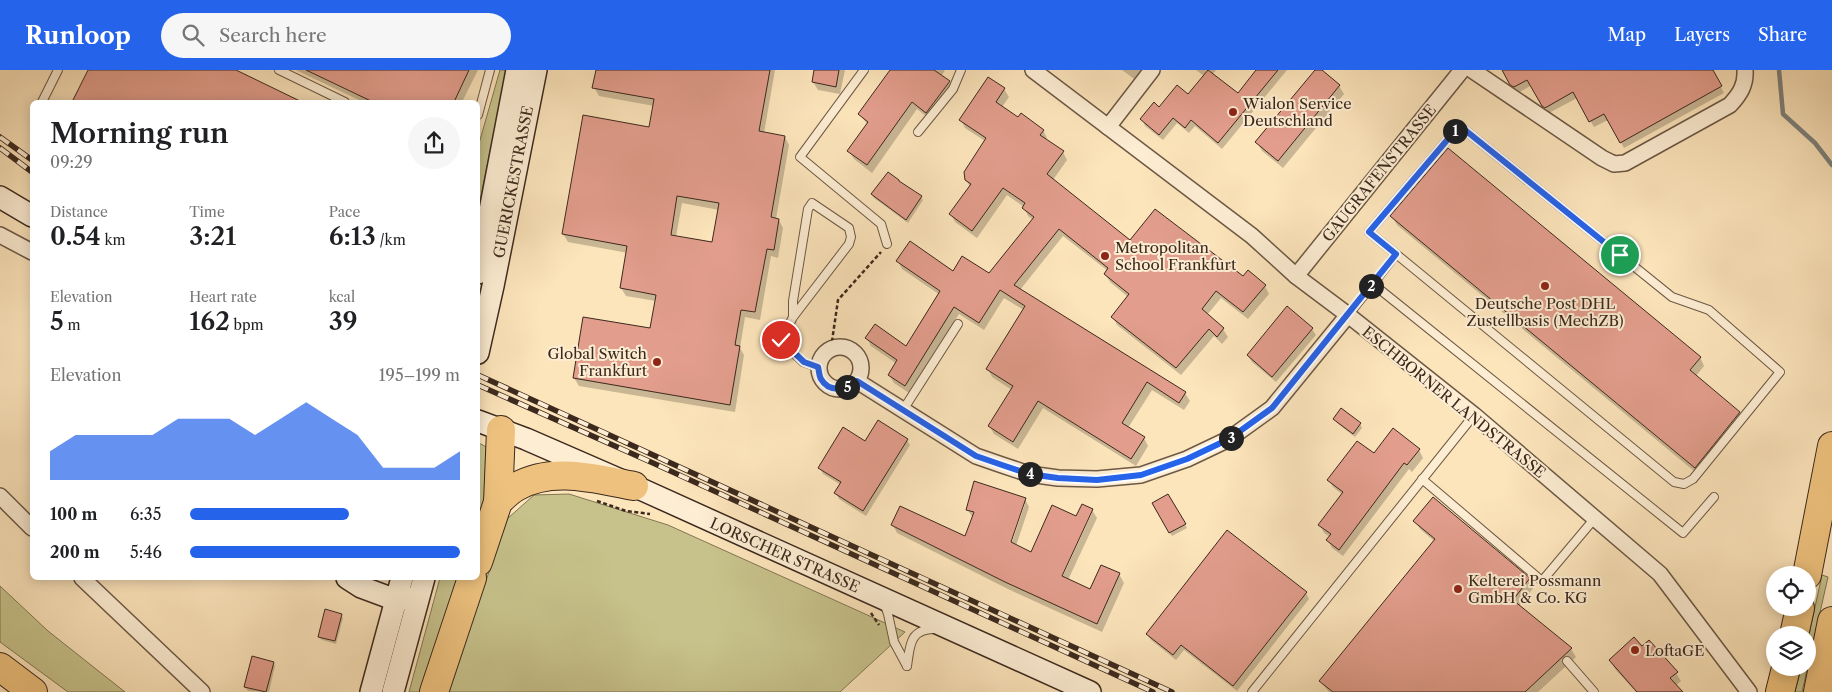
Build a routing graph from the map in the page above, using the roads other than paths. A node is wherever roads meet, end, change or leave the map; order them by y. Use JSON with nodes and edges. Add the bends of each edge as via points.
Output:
{"nodes":[{"id":1,"x":58,"y":70,"type":"edge"},
{"id":2,"x":279,"y":70,"type":"edge"},
{"id":3,"x":490,"y":70,"type":"edge"},
{"id":4,"x":517,"y":70,"type":"edge"},
{"id":5,"x":536,"y":70,"type":"edge"},
{"id":6,"x":864,"y":70,"type":"edge"},
{"id":7,"x":961,"y":70,"type":"edge"},
{"id":8,"x":1033,"y":70,"type":"edge"},
{"id":9,"x":1152,"y":70,"type":"edge"},
{"id":10,"x":1462,"y":70,"type":"edge"},
{"id":11,"x":1472,"y":70,"type":"edge"},
{"id":12,"x":1745,"y":70,"type":"edge"},
{"id":13,"x":43,"y":100,"type":"edge"},
{"id":14,"x":341,"y":100,"type":"edge"},
{"id":15,"x":480,"y":108,"type":"edge"},
{"id":16,"x":1108,"y":126,"type":"junction"},
{"id":17,"x":918,"y":132,"type":"dead end"},
{"id":18,"x":0,"y":197,"type":"edge"},
{"id":19,"x":30,"y":215,"type":"edge"},
{"id":20,"x":0,"y":235,"type":"edge"},
{"id":21,"x":888,"y":244,"type":"road end"},
{"id":22,"x":30,"y":251,"type":"edge"},
{"id":23,"x":1396,"y":254,"type":"junction"},
{"id":24,"x":480,"y":264,"type":"edge"},
{"id":25,"x":1296,"y":276,"type":"junction"},
{"id":26,"x":1373,"y":284,"type":"junction"},
{"id":27,"x":1348,"y":314,"type":"junction"},
{"id":28,"x":794,"y":317,"type":"junction"},
{"id":29,"x":958,"y":324,"type":"dead end"},
{"id":30,"x":480,"y":344,"type":"edge"},
{"id":31,"x":818,"y":367,"type":"junction"},
{"id":32,"x":857,"y":381,"type":"junction"},
{"id":33,"x":903,"y":410,"type":"junction"},
{"id":34,"x":1474,"y":415,"type":"junction"},
{"id":35,"x":489,"y":425,"type":"edge"},
{"id":36,"x":1832,"y":446,"type":"edge"},
{"id":37,"x":1422,"y":479,"type":"junction"},
{"id":38,"x":634,"y":486,"type":"junction"},
{"id":39,"x":0,"y":496,"type":"edge"},
{"id":40,"x":1714,"y":497,"type":"dead end"},
{"id":41,"x":498,"y":502,"type":"junction"},
{"id":42,"x":1595,"y":518,"type":"junction"},
{"id":43,"x":30,"y":526,"type":"edge"},
{"id":44,"x":480,"y":556,"type":"edge"},
{"id":45,"x":1809,"y":566,"type":"edge"},
{"id":46,"x":84,"y":580,"type":"edge"},
{"id":47,"x":350,"y":580,"type":"edge"},
{"id":48,"x":401,"y":580,"type":"edge"},
{"id":49,"x":410,"y":580,"type":"edge"},
{"id":50,"x":471,"y":580,"type":"edge"},
{"id":51,"x":422,"y":587,"type":"edge"},
{"id":52,"x":396,"y":600,"type":"junction"},
{"id":53,"x":875,"y":605,"type":"junction"},
{"id":54,"x":1832,"y":621,"type":"edge"},
{"id":55,"x":950,"y":629,"type":"junction"},
{"id":56,"x":1567,"y":661,"type":"dead end"},
{"id":57,"x":0,"y":667,"type":"edge"},
{"id":58,"x":1784,"y":676,"type":"edge"},
{"id":59,"x":1746,"y":686,"type":"edge"},
{"id":60,"x":33,"y":692,"type":"edge"},
{"id":61,"x":202,"y":692,"type":"edge"},
{"id":62,"x":371,"y":692,"type":"edge"},
{"id":63,"x":393,"y":692,"type":"edge"},
{"id":64,"x":434,"y":692,"type":"edge"},
{"id":65,"x":1090,"y":692,"type":"edge"},
{"id":66,"x":1252,"y":692,"type":"edge"},
{"id":67,"x":1594,"y":692,"type":"edge"},
{"id":68,"x":1780,"y":692,"type":"edge"},
{"id":69,"x":1818,"y":692,"type":"edge"}],
"edges":[{"from":1,"to":13,"type":"lane"},
{"from":2,"to":14,"type":"lane"},
{"from":3,"to":15,"type":"lane"},
{"from":4,"to":24,"type":"main road","name":"GUERICKESTRASSE"},
{"from":5,"to":30,"type":"main road","name":"GUERICKESTRASSE"},
{"from":6,"to":21,"type":"lane","via":[[800,157],[881,224]]},
{"from":7,"to":17,"type":"lane","via":[[953,89]]},
{"from":8,"to":16,"type":"street","name":"ESCHBORNER LANDSTRASSE"},
{"from":9,"to":16,"type":"street"},
{"from":10,"to":25,"type":"street","name":"GAUGRAFENSTRASSE"},
{"from":11,"to":12,"type":"street","via":[[1614,164],[1625,163],[1730,105],[1741,93]]},
{"from":16,"to":25,"type":"street","name":"ESCHBORNER LANDSTRASSE","via":[[1252,236]]},
{"from":18,"to":19,"type":"main road"},
{"from":20,"to":22,"type":"street"},
{"from":23,"to":23,"type":"lane","via":[[1674,482],[1696,482],[1780,372],[1709,310],[1672,297],[1465,130],[1454,132],[1369,232]]},
{"from":23,"to":26,"type":"lane"},
{"from":25,"to":27,"type":"street","name":"ESCHBORNER LANDSTRASSE"},
{"from":26,"to":27,"type":"lane"},
{"from":26,"to":40,"type":"lane","via":[[1684,533]]},
{"from":27,"to":33,"type":"street","via":[[1272,408],[1229,439],[1187,459],[1141,475],[1097,480],[1029,474],[976,456]]},
{"from":27,"to":34,"type":"street","name":"ESCHBORNER LANDSTRASSE"},
{"from":28,"to":28,"type":"lane","via":[[851,237],[849,228],[812,203],[808,209],[793,301]]},
{"from":28,"to":31,"type":"lane","via":[[782,342],[804,362]]},
{"from":29,"to":33,"type":"lane"},
{"from":31,"to":32,"type":"street","via":[[821,379],[828,386],[837,389],[850,387]]},
{"from":31,"to":32,"type":"street","via":[[822,355],[830,348],[842,347],[859,359]]},
{"from":32,"to":33,"type":"street"},
{"from":34,"to":37,"type":"lane"},
{"from":34,"to":42,"type":"street","name":"ESCHBORNER LANDSTRASSE"},
{"from":35,"to":38,"type":"main road","name":"LORSCHER STRASSE"},
{"from":35,"to":41,"type":"highway"},
{"from":36,"to":45,"type":"highway"},
{"from":37,"to":42,"type":"lane","via":[[1542,581]]},
{"from":37,"to":66,"type":"lane"},
{"from":38,"to":41,"type":"highway","via":[[554,475],[534,478],[514,487]]},
{"from":38,"to":53,"type":"main road","name":"LORSCHER STRASSE"},
{"from":39,"to":43,"type":"street"},
{"from":41,"to":44,"type":"highway"},
{"from":42,"to":59,"type":"street","name":"ESCHBORNER LANDSTRASSE","via":[[1660,574]]},
{"from":46,"to":61,"type":"street"},
{"from":47,"to":52,"type":"main road"},
{"from":48,"to":52,"type":"main road"},
{"from":49,"to":51,"type":"main road"},
{"from":50,"to":64,"type":"highway"},
{"from":51,"to":52,"type":"main road"},
{"from":51,"to":63,"type":"main road"},
{"from":52,"to":62,"type":"main road"},
{"from":53,"to":55,"type":"main road","name":"LORSCHER STRASSE"},
{"from":53,"to":55,"type":"lane","via":[[888,614],[894,642],[907,666],[910,644],[917,634],[926,629]]},
{"from":54,"to":69,"type":"highway"},
{"from":55,"to":65,"type":"main road","name":"LORSCHER STRASSE"},
{"from":56,"to":67,"type":"lane"},
{"from":57,"to":60,"type":"highway"},
{"from":58,"to":68,"type":"highway"}]}
